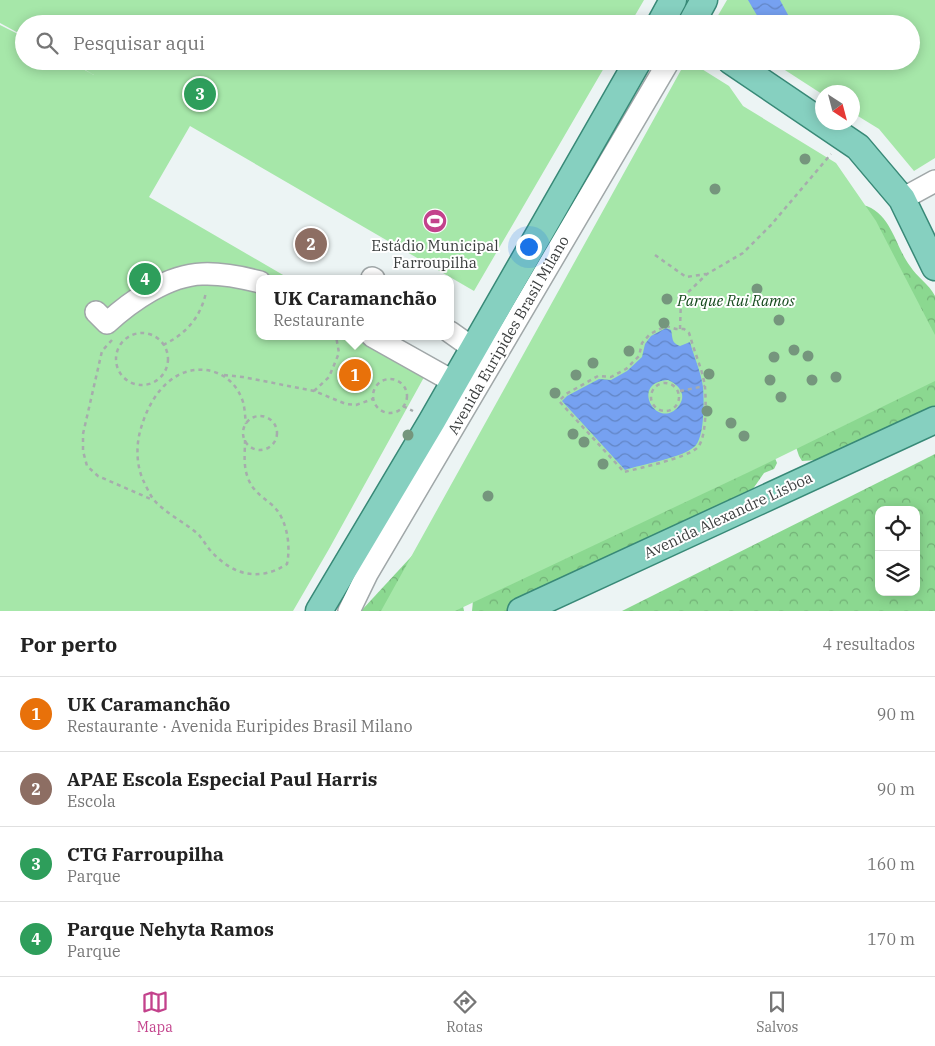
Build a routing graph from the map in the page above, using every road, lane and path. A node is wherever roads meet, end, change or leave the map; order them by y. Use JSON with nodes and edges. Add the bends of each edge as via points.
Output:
{"nodes":[{"id":1,"x":704,"y":0,"type":"edge"},
{"id":2,"x":696,"y":15,"type":"edge"},
{"id":3,"x":633,"y":70,"type":"edge"},
{"id":4,"x":664,"y":70,"type":"edge"},
{"id":5,"x":745,"y":70,"type":"edge"},
{"id":6,"x":831,"y":154,"type":"dead end"},
{"id":7,"x":935,"y":181,"type":"edge"},
{"id":8,"x":902,"y":199,"type":"junction"},
{"id":9,"x":655,"y":255,"type":"dead end"},
{"id":10,"x":935,"y":267,"type":"edge"},
{"id":11,"x":707,"y":274,"type":"junction"},
{"id":12,"x":256,"y":281,"type":"edge"},
{"id":13,"x":206,"y":286,"type":"dead end"},
{"id":14,"x":96,"y":312,"type":"dead end"},
{"id":15,"x":680,"y":329,"type":"junction"},
{"id":16,"x":119,"y":334,"type":"dead end"},
{"id":17,"x":454,"y":335,"type":"edge"},
{"id":18,"x":113,"y":338,"type":"dead end"},
{"id":19,"x":124,"y":340,"type":"junction"},
{"id":20,"x":337,"y":340,"type":"edge"},
{"id":21,"x":379,"y":340,"type":"edge"},
{"id":22,"x":163,"y":345,"type":"junction"},
{"id":23,"x":474,"y":349,"type":"junction"},
{"id":24,"x":223,"y":375,"type":"junction"},
{"id":25,"x":159,"y":378,"type":"junction"},
{"id":26,"x":454,"y":382,"type":"junction"},
{"id":27,"x":165,"y":384,"type":"junction"},
{"id":28,"x":704,"y":386,"type":"junction"},
{"id":29,"x":314,"y":391,"type":"junction"},
{"id":30,"x":680,"y":391,"type":"junction"},
{"id":31,"x":373,"y":399,"type":"junction"},
{"id":32,"x":403,"y":406,"type":"junction"},
{"id":33,"x":417,"y":413,"type":"dead end"},
{"id":34,"x":935,"y":420,"type":"edge"},
{"id":35,"x":246,"y":424,"type":"junction"},
{"id":36,"x":245,"y":440,"type":"junction"},
{"id":37,"x":154,"y":500,"type":"junction"},
{"id":38,"x":319,"y":611,"type":"edge"},
{"id":39,"x":349,"y":611,"type":"edge"},
{"id":40,"x":521,"y":611,"type":"edge"}],
"edges":[{"from":1,"to":2,"type":"main road"},
{"from":3,"to":23,"type":"main road","name":"Avenida Euripides Brasil Milano"},
{"from":4,"to":39,"type":"street","name":"Avenida Euripides Brasil Milano","via":[[372,566]]},
{"from":5,"to":8,"type":"main road","via":[[858,147]]},
{"from":6,"to":11,"type":"path","via":[[743,253]]},
{"from":7,"to":8,"type":"street"},
{"from":8,"to":10,"type":"main road"},
{"from":9,"to":11,"type":"path","via":[[686,277]]},
{"from":11,"to":15,"type":"path","via":[[681,299]]},
{"from":12,"to":14,"type":"street","via":[[233,275],[201,274],[172,281],[142,295],[107,323]]},
{"from":13,"to":22,"type":"path","via":[[202,308],[196,319],[182,334]]},
{"from":15,"to":28,"type":"path","via":[[684,328],[689,333]]},
{"from":15,"to":28,"type":"path","via":[[666,326],[650,334],[642,343],[639,356],[626,369],[611,377],[598,376],[559,401],[624,472],[687,454],[699,447],[705,424]]},
{"from":16,"to":19,"type":"path"},
{"from":17,"to":23,"type":"street"},
{"from":18,"to":37,"type":"path","via":[[102,351],[83,434],[83,451],[88,466],[98,476]]},
{"from":19,"to":22,"type":"path","via":[[148,334]]},
{"from":19,"to":25,"type":"path","via":[[116,355],[119,372],[124,378],[139,385]]},
{"from":20,"to":29,"type":"path","via":[[339,353],[329,377]]},
{"from":21,"to":26,"type":"street"},
{"from":22,"to":25,"type":"path","via":[[168,360]]},
{"from":23,"to":26,"type":"main road","name":"Avenida Euripides Brasil Milano"},
{"from":24,"to":27,"type":"path","via":[[195,369],[183,372]]},
{"from":24,"to":29,"type":"path"},
{"from":24,"to":35,"type":"path","via":[[243,401]]},
{"from":25,"to":27,"type":"path"},
{"from":26,"to":38,"type":"main road","name":"Avenida Euripides Brasil Milano"},
{"from":27,"to":37,"type":"path","via":[[144,416],[137,449],[142,478]]},
{"from":28,"to":30,"type":"path"},
{"from":29,"to":31,"type":"path","via":[[346,404],[356,405]]},
{"from":30,"to":30,"type":"path","via":[[667,382],[662,383],[651,391],[650,398],[658,409],[670,410],[678,402]]},
{"from":31,"to":32,"type":"path","via":[[378,409],[389,413]]},
{"from":31,"to":32,"type":"path","via":[[379,384],[394,380],[406,390]]},
{"from":32,"to":33,"type":"path"},
{"from":34,"to":40,"type":"main road","name":"Avenida Alexandre Lisboa"},
{"from":35,"to":36,"type":"path"},
{"from":35,"to":36,"type":"path","via":[[255,417],[266,418],[275,425],[277,436],[275,442],[262,450],[252,448]]},
{"from":36,"to":37,"type":"path","via":[[248,480],[284,523],[290,553],[287,564],[278,570],[265,574],[235,571],[221,562],[199,536]]}]}
